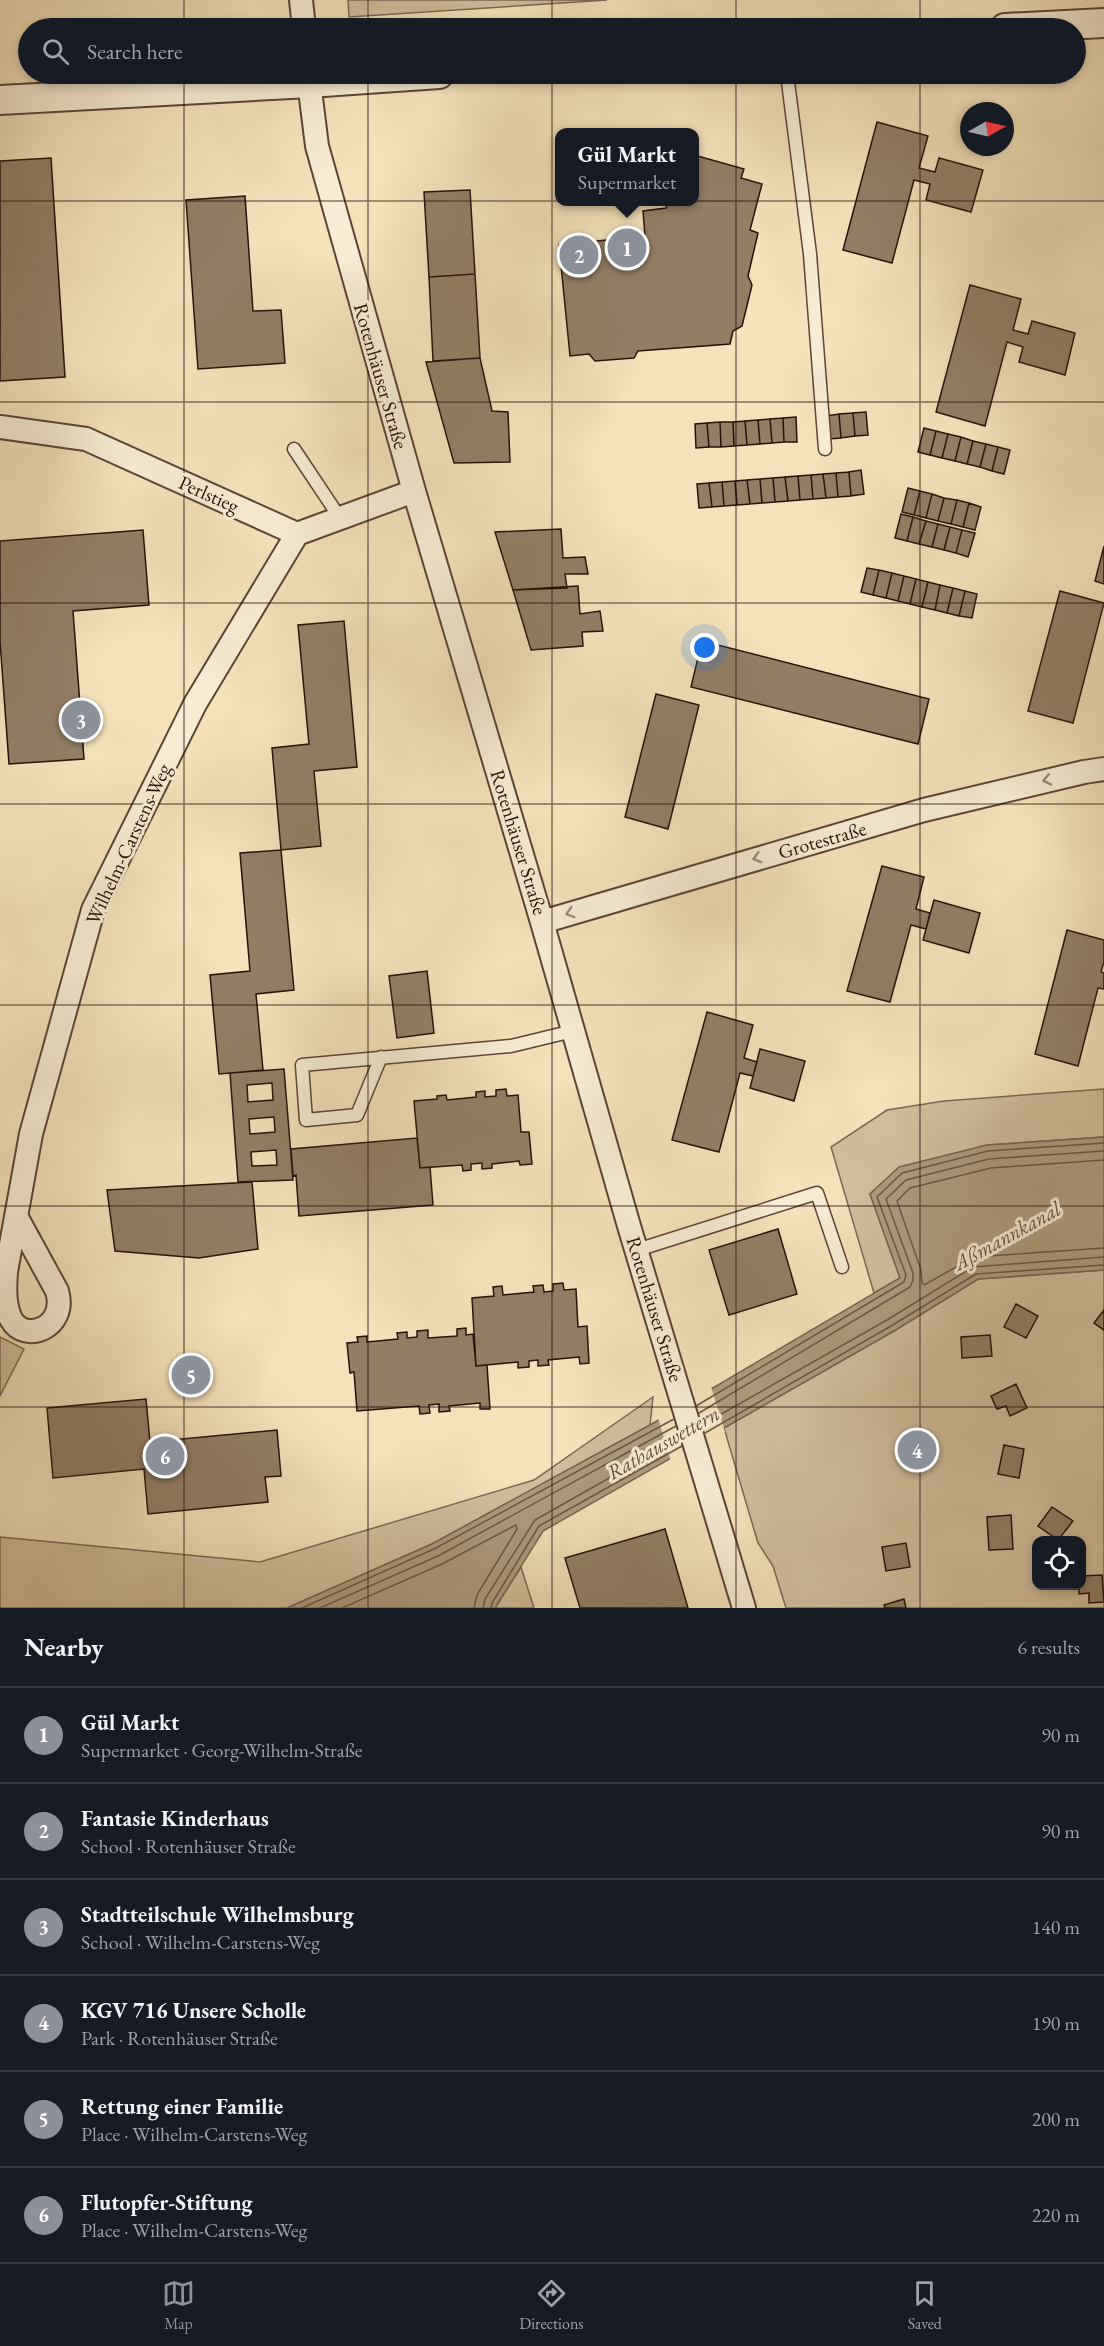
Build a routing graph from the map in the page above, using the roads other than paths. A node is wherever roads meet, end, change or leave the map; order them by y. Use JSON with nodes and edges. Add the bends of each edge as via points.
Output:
{"nodes":[{"id":1,"x":301,"y":0,"type":"edge"},
{"id":2,"x":303,"y":18,"type":"edge"},
{"id":3,"x":1104,"y":23,"type":"edge"},
{"id":4,"x":1086,"y":24,"type":"edge"},
{"id":5,"x":224,"y":84,"type":"edge"},
{"id":6,"x":309,"y":84,"type":"edge"},
{"id":7,"x":789,"y":84,"type":"edge"},
{"id":8,"x":0,"y":100,"type":"edge"},
{"id":9,"x":0,"y":427,"type":"edge"},
{"id":10,"x":294,"y":449,"type":"dead end"},
{"id":11,"x":825,"y":449,"type":"dead end"},
{"id":12,"x":414,"y":491,"type":"junction"},
{"id":13,"x":340,"y":518,"type":"junction"},
{"id":14,"x":297,"y":534,"type":"junction"},
{"id":15,"x":1104,"y":769,"type":"edge"},
{"id":16,"x":542,"y":922,"type":"junction"},
{"id":17,"x":573,"y":1031,"type":"junction"},
{"id":18,"x":381,"y":1057,"type":"junction"},
{"id":19,"x":16,"y":1216,"type":"dead end"},
{"id":20,"x":637,"y":1250,"type":"junction"},
{"id":21,"x":842,"y":1267,"type":"dead end"},
{"id":22,"x":744,"y":1608,"type":"edge"}],
"edges":[{"from":1,"to":2,"type":"street"},
{"from":3,"to":4,"type":"street"},
{"from":5,"to":8,"type":"street"},
{"from":6,"to":12,"type":"street","name":"Rotenhäuser Straße","via":[[316,146]]},
{"from":7,"to":11,"type":"lane","via":[[810,254]]},
{"from":9,"to":14,"type":"street","name":"Perlstieg","via":[[86,439]]},
{"from":10,"to":13,"type":"lane"},
{"from":12,"to":13,"type":"street"},
{"from":12,"to":16,"type":"street","name":"Rotenhäuser Straße"},
{"from":13,"to":14,"type":"street"},
{"from":14,"to":19,"type":"street","name":"Wilhelm-Carstens-Weg","via":[[195,704],[93,910],[31,1134]]},
{"from":15,"to":16,"type":"street","name":"Grotestraße","one_way":true,"via":[[924,810]]},
{"from":16,"to":17,"type":"street","name":"Rotenhäuser Straße"},
{"from":17,"to":18,"type":"lane","via":[[511,1046]]},
{"from":17,"to":20,"type":"street","name":"Rotenhäuser Straße"},
{"from":18,"to":18,"type":"lane","via":[[357,1115],[306,1120],[302,1065]]},
{"from":20,"to":21,"type":"lane","via":[[817,1193]]},
{"from":20,"to":22,"type":"street","name":"Rotenhäuser Straße"}]}
